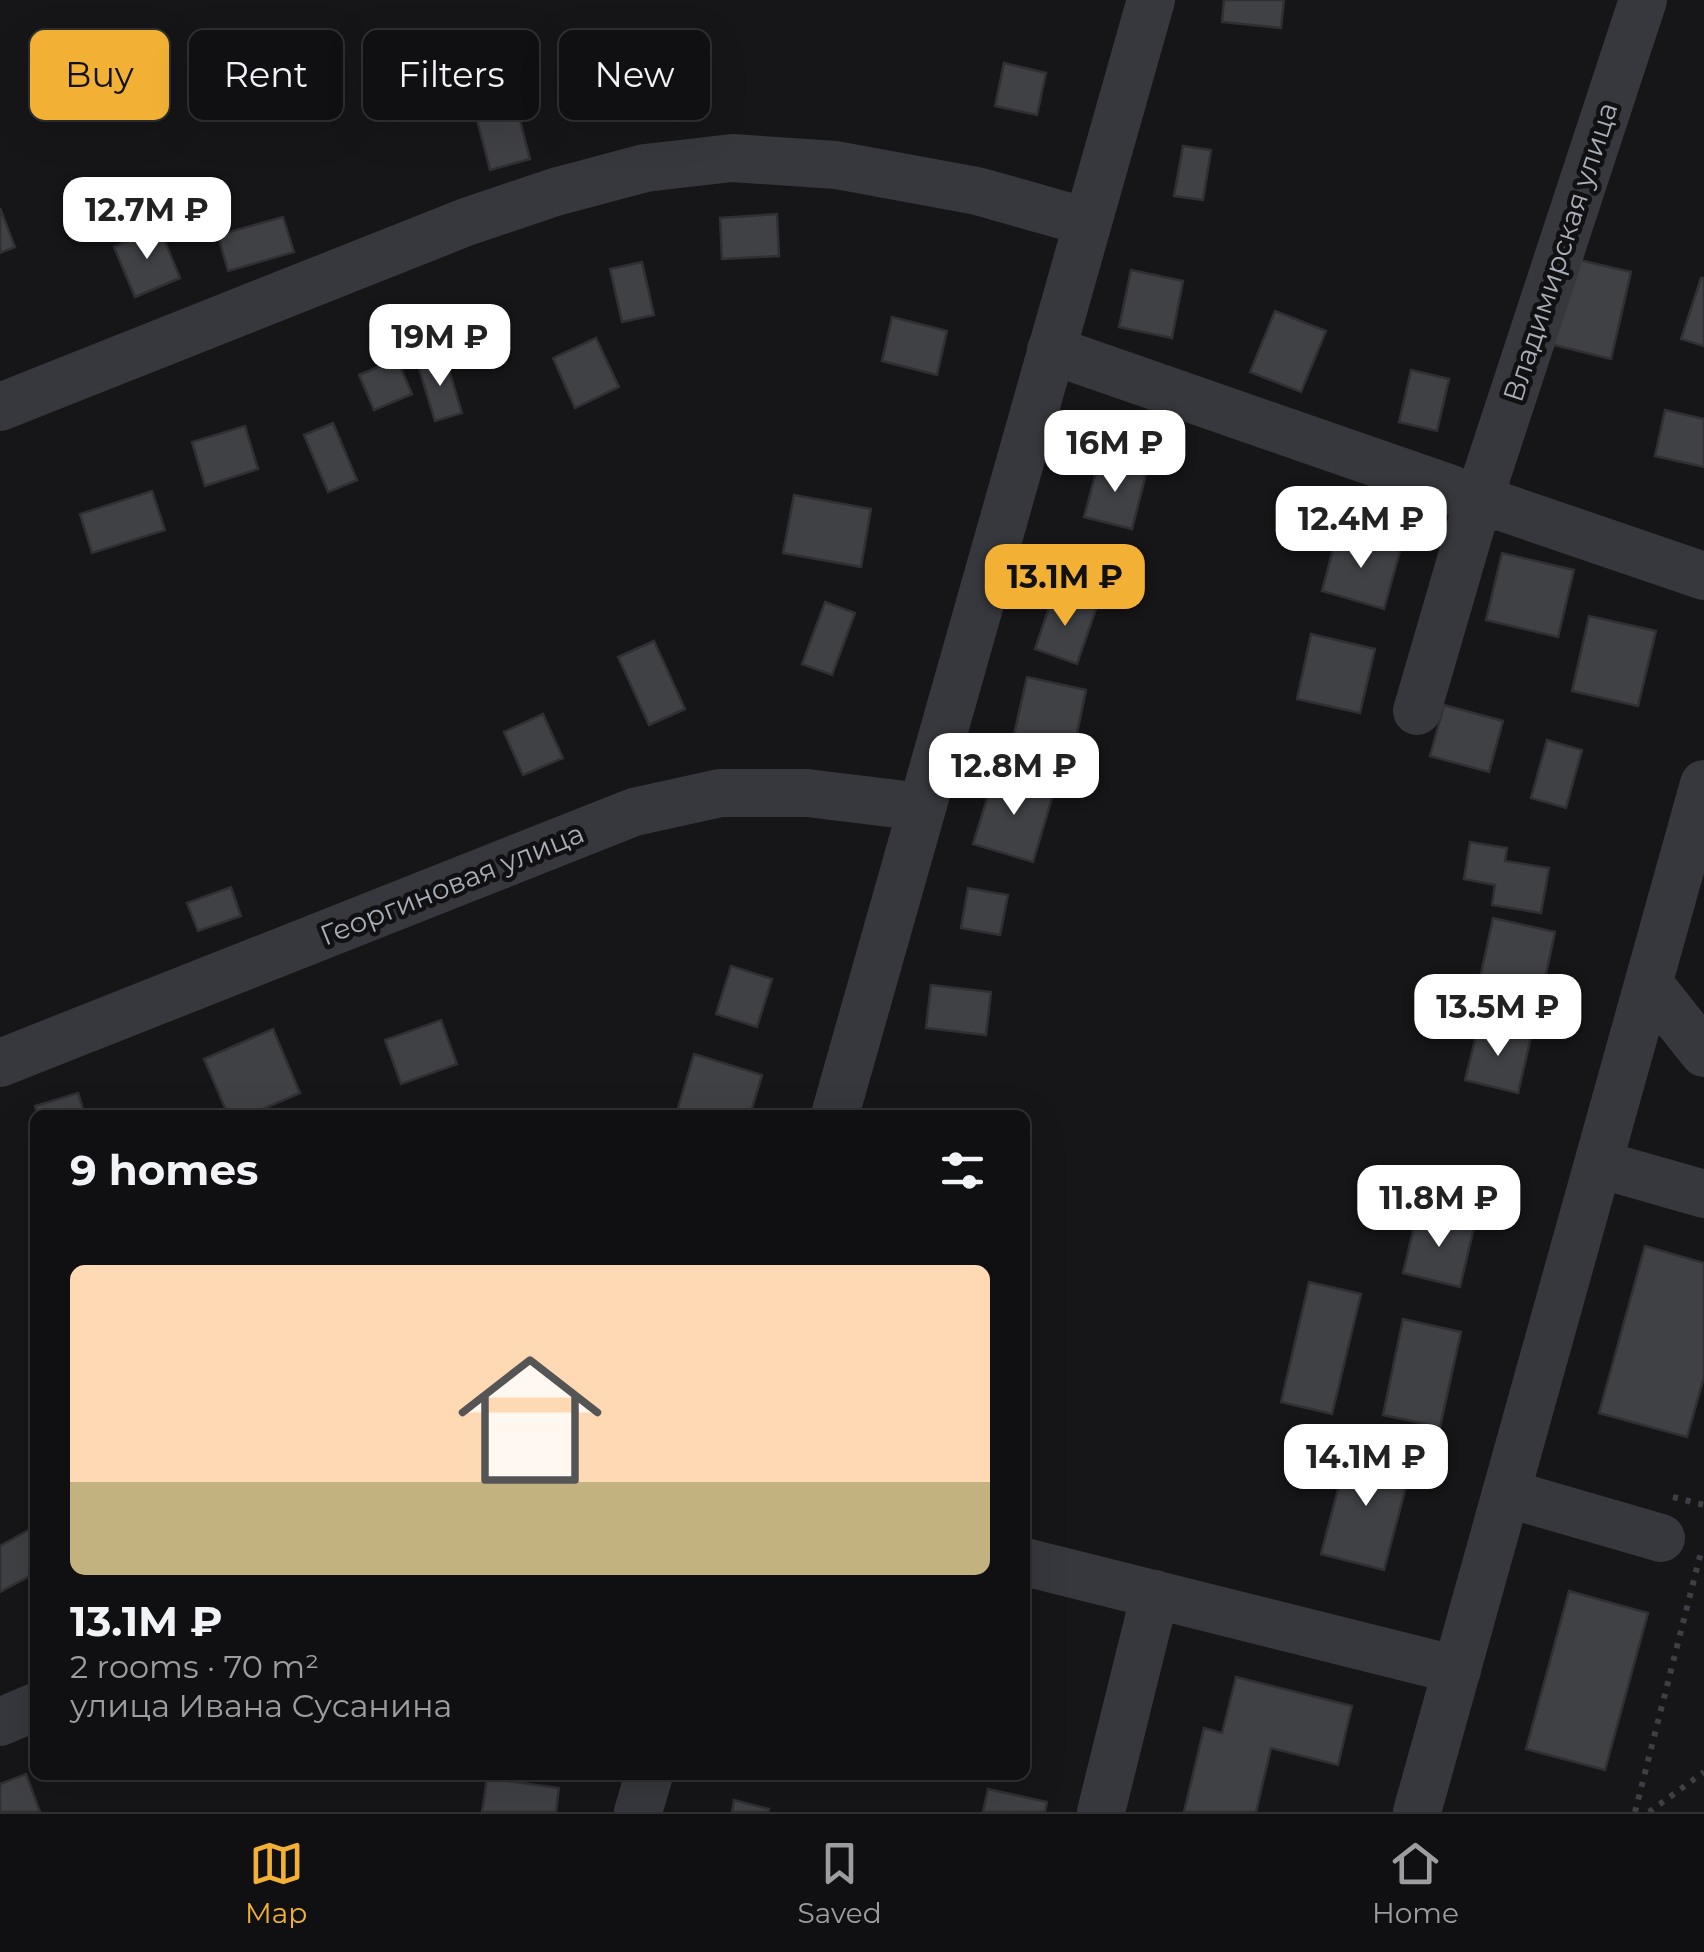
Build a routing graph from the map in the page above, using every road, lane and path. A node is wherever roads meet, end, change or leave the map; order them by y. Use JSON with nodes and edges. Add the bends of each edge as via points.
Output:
{"nodes":[{"id":1,"x":1151,"y":0,"type":"edge"},
{"id":2,"x":1643,"y":0,"type":"edge"},
{"id":3,"x":1088,"y":222,"type":"junction"},
{"id":4,"x":1051,"y":350,"type":"junction"},
{"id":5,"x":0,"y":407,"type":"edge"},
{"id":6,"x":1478,"y":505,"type":"junction"},
{"id":7,"x":1704,"y":576,"type":"edge"},
{"id":8,"x":1417,"y":711,"type":"dead end"},
{"id":9,"x":1704,"y":784,"type":"edge"},
{"id":10,"x":922,"y":807,"type":"junction"},
{"id":11,"x":1649,"y":984,"type":"junction"},
{"id":12,"x":1704,"y":1053,"type":"edge"},
{"id":13,"x":0,"y":1062,"type":"edge"},
{"id":14,"x":836,"y":1110,"type":"edge"},
{"id":15,"x":1598,"y":1164,"type":"junction"},
{"id":16,"x":1704,"y":1194,"type":"edge"},
{"id":17,"x":1506,"y":1494,"type":"junction"},
{"id":18,"x":1682,"y":1540,"type":"edge"},
{"id":19,"x":1030,"y":1563,"type":"edge"},
{"id":20,"x":1156,"y":1594,"type":"junction"},
{"id":21,"x":1457,"y":1670,"type":"junction"},
{"id":22,"x":30,"y":1708,"type":"edge"},
{"id":23,"x":0,"y":1722,"type":"edge"},
{"id":24,"x":1704,"y":1772,"type":"edge"},
{"id":25,"x":648,"y":1780,"type":"edge"},
{"id":26,"x":638,"y":1812,"type":"edge"},
{"id":27,"x":1101,"y":1812,"type":"edge"},
{"id":28,"x":1417,"y":1812,"type":"edge"},
{"id":29,"x":1635,"y":1812,"type":"edge"},
{"id":30,"x":1649,"y":1812,"type":"edge"}],
"edges":[{"from":1,"to":3,"type":"street"},
{"from":2,"to":6,"type":"street","name":"Владимирская улица"},
{"from":3,"to":4,"type":"street"},
{"from":3,"to":5,"type":"street","via":[[976,191],[836,165],[732,158],[645,168],[466,222]]},
{"from":4,"to":6,"type":"street"},
{"from":4,"to":10,"type":"street"},
{"from":6,"to":7,"type":"street"},
{"from":6,"to":8,"type":"street","name":"Владимирская улица"},
{"from":9,"to":11,"type":"street"},
{"from":10,"to":13,"type":"street","name":"Георгиновая улица","via":[[807,793],[720,793],[634,812]]},
{"from":10,"to":14,"type":"street"},
{"from":11,"to":12,"type":"street"},
{"from":11,"to":15,"type":"street"},
{"from":15,"to":16,"type":"street"},
{"from":15,"to":17,"type":"street"},
{"from":17,"to":18,"type":"street"},
{"from":17,"to":21,"type":"street"},
{"from":18,"to":29,"type":"path"},
{"from":19,"to":20,"type":"street"},
{"from":20,"to":21,"type":"street"},
{"from":20,"to":27,"type":"street"},
{"from":21,"to":28,"type":"street"},
{"from":22,"to":23,"type":"street"},
{"from":24,"to":30,"type":"path"},
{"from":25,"to":26,"type":"street"}]}
